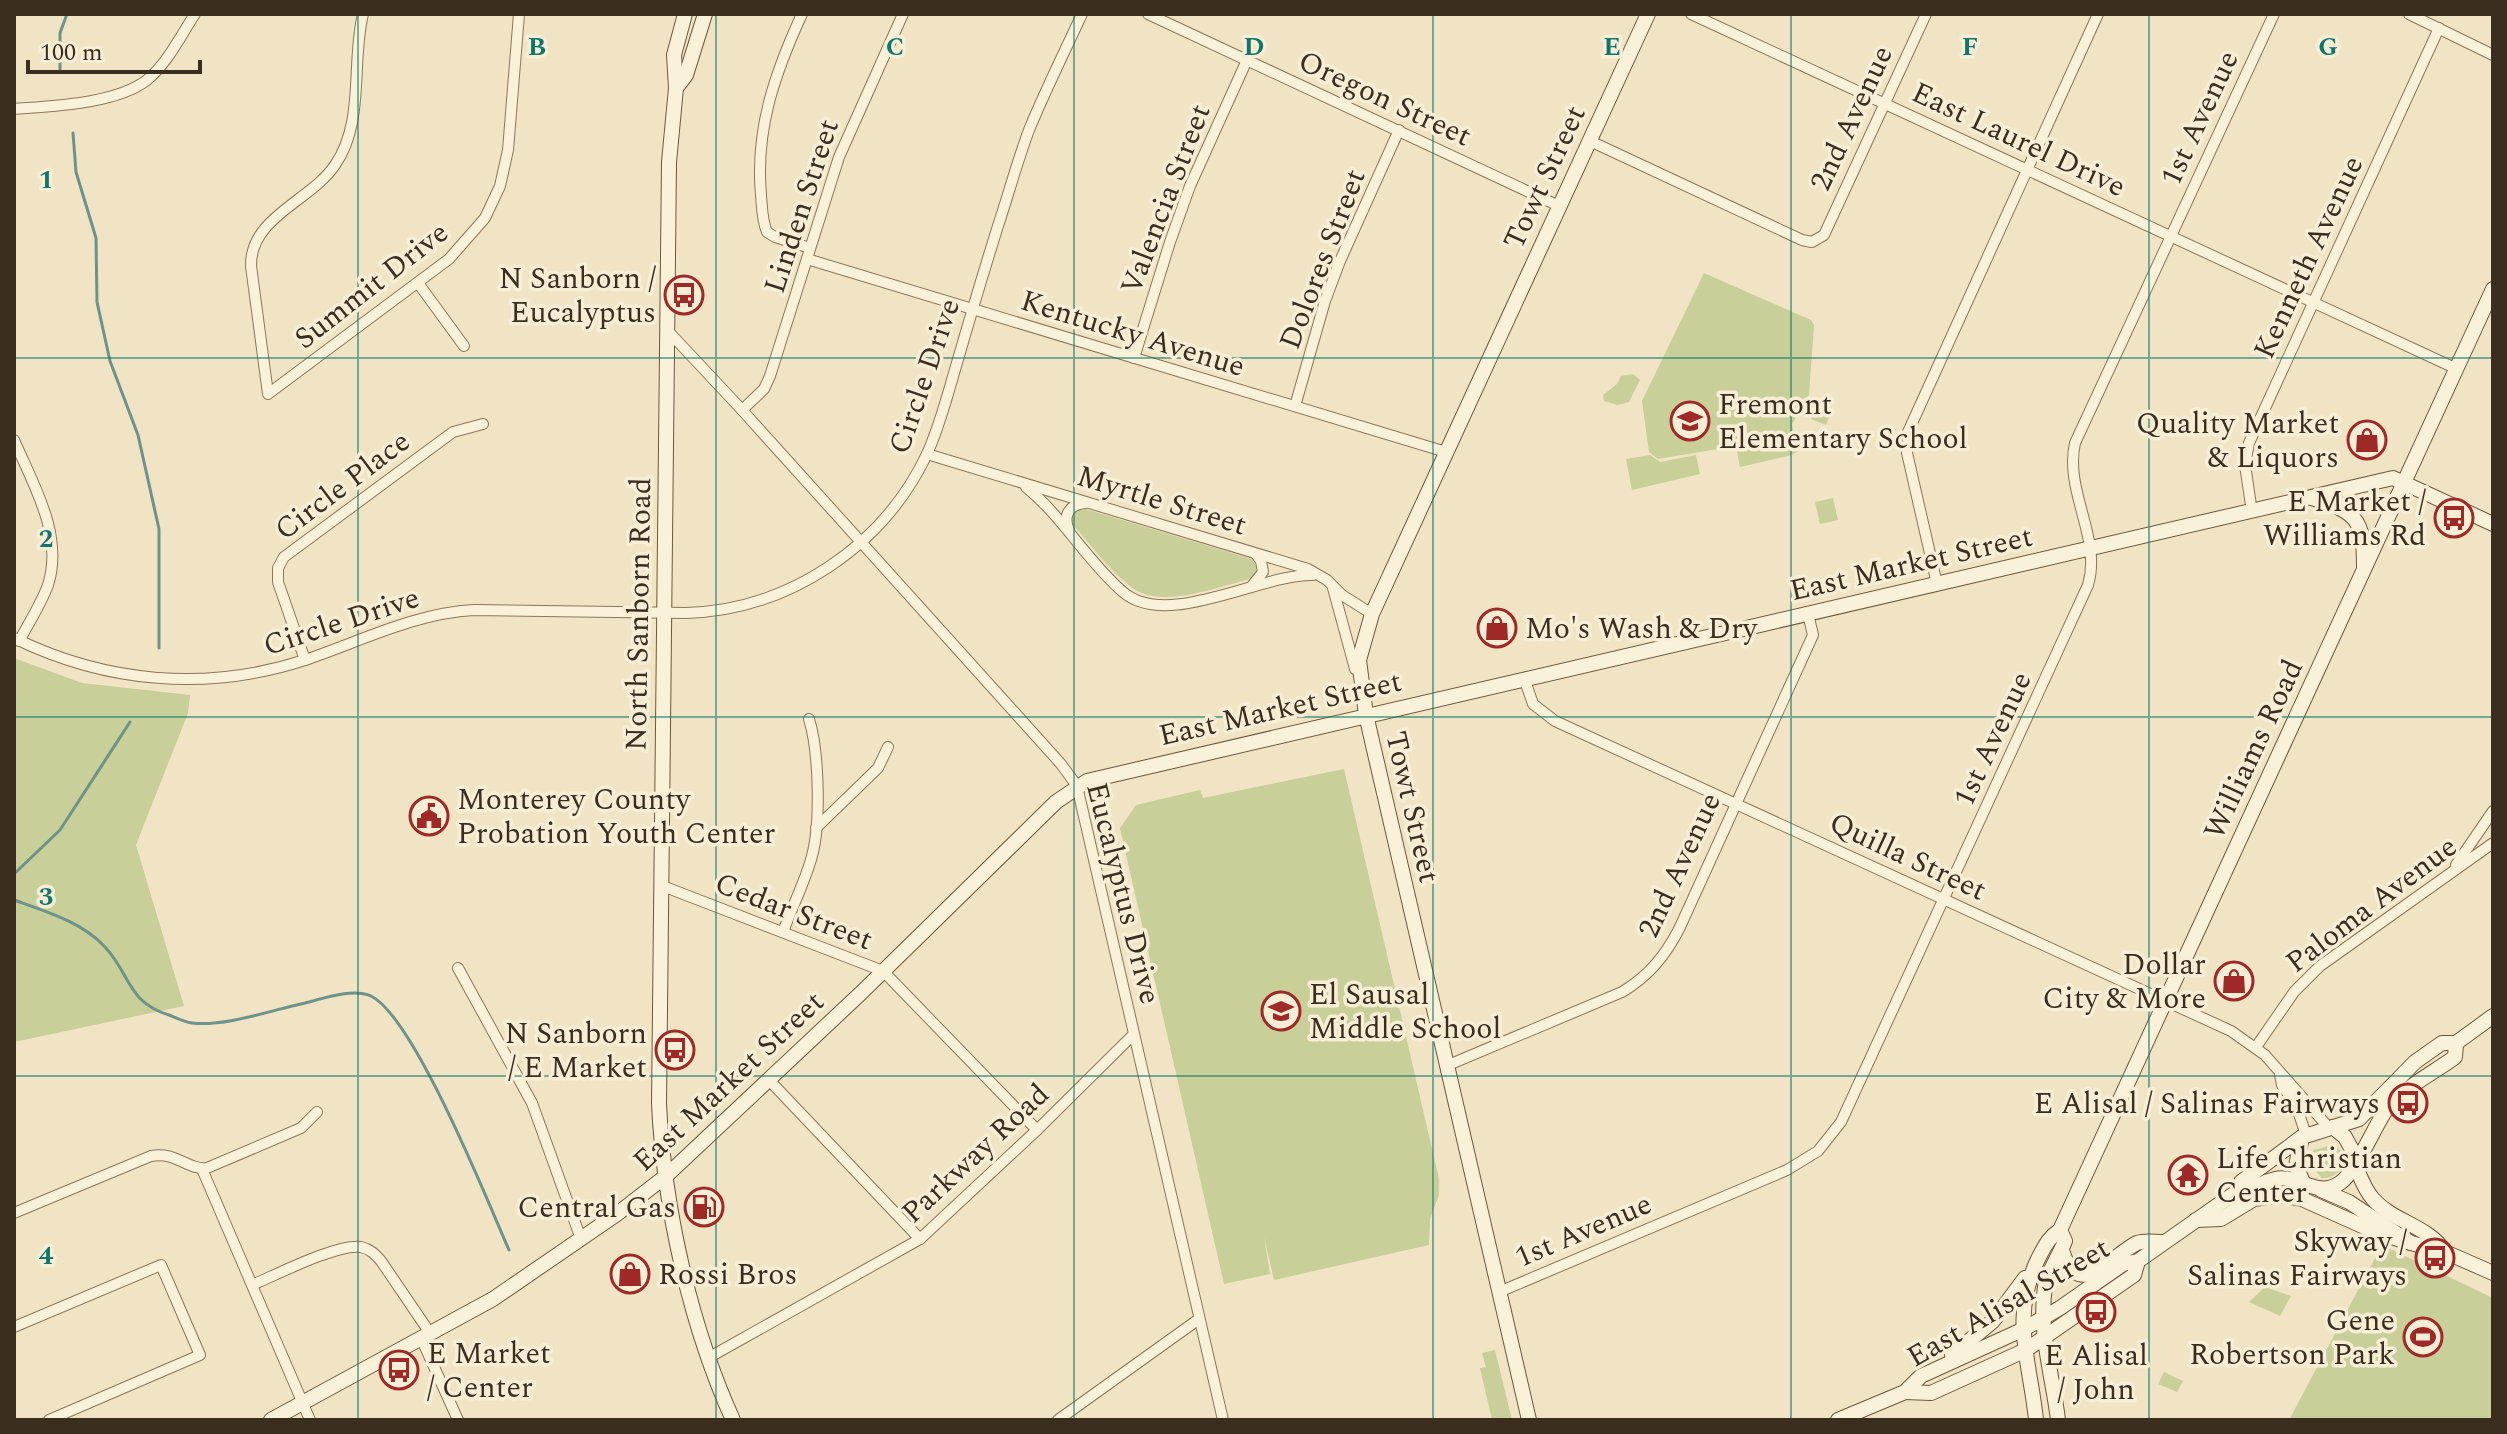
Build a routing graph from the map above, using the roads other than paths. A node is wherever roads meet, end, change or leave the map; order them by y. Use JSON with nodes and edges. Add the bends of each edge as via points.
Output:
{"nodes":[{"id":1,"x":195,"y":14,"type":"edge"},
{"id":2,"x":363,"y":14,"type":"edge"},
{"id":3,"x":519,"y":14,"type":"edge"},
{"id":4,"x":685,"y":14,"type":"edge"},
{"id":5,"x":705,"y":14,"type":"edge"},
{"id":6,"x":802,"y":14,"type":"edge"},
{"id":7,"x":903,"y":14,"type":"edge"},
{"id":8,"x":1082,"y":14,"type":"edge"},
{"id":9,"x":1148,"y":14,"type":"edge"},
{"id":10,"x":1648,"y":14,"type":"edge"},
{"id":11,"x":1691,"y":14,"type":"edge"},
{"id":12,"x":1926,"y":14,"type":"edge"},
{"id":13,"x":2098,"y":14,"type":"edge"},
{"id":14,"x":2274,"y":14,"type":"edge"},
{"id":15,"x":2409,"y":14,"type":"edge"},
{"id":16,"x":2439,"y":28,"type":"junction"},
{"id":17,"x":2493,"y":55,"type":"edge"},
{"id":18,"x":1247,"y":60,"type":"junction"},
{"id":19,"x":676,"y":88,"type":"junction"},
{"id":20,"x":1885,"y":103,"type":"junction"},
{"id":21,"x":14,"y":109,"type":"edge"},
{"id":22,"x":1399,"y":130,"type":"junction"},
{"id":23,"x":1590,"y":141,"type":"junction"},
{"id":24,"x":2027,"y":170,"type":"junction"},
{"id":25,"x":1559,"y":206,"type":"junction"},
{"id":26,"x":2171,"y":236,"type":"junction"},
{"id":27,"x":808,"y":254,"type":"junction"},
{"id":28,"x":418,"y":283,"type":"junction"},
{"id":29,"x":2493,"y":289,"type":"edge"},
{"id":30,"x":2313,"y":303,"type":"junction"},
{"id":31,"x":972,"y":309,"type":"junction"},
{"id":32,"x":668,"y":331,"type":"junction"},
{"id":33,"x":464,"y":346,"type":"dead end"},
{"id":34,"x":1134,"y":358,"type":"junction"},
{"id":35,"x":2457,"y":369,"type":"junction"},
{"id":36,"x":1295,"y":406,"type":"junction"},
{"id":37,"x":742,"y":410,"type":"junction"},
{"id":38,"x":483,"y":424,"type":"dead end"},
{"id":39,"x":14,"y":440,"type":"edge"},
{"id":40,"x":1446,"y":452,"type":"junction"},
{"id":41,"x":927,"y":454,"type":"junction"},
{"id":42,"x":1018,"y":482,"type":"junction"},
{"id":43,"x":2405,"y":482,"type":"junction"},
{"id":44,"x":2311,"y":498,"type":"junction"},
{"id":45,"x":1092,"y":503,"type":"junction"},
{"id":46,"x":2252,"y":512,"type":"junction"},
{"id":47,"x":2493,"y":524,"type":"edge"},
{"id":48,"x":1070,"y":533,"type":"junction"},
{"id":49,"x":861,"y":541,"type":"junction"},
{"id":50,"x":2090,"y":549,"type":"junction"},
{"id":51,"x":1253,"y":552,"type":"junction"},
{"id":52,"x":2364,"y":570,"type":"junction"},
{"id":53,"x":1319,"y":576,"type":"junction"},
{"id":54,"x":1937,"y":584,"type":"junction"},
{"id":55,"x":1332,"y":587,"type":"junction"},
{"id":56,"x":1249,"y":588,"type":"junction"},
{"id":57,"x":665,"y":613,"type":"junction"},
{"id":58,"x":1372,"y":614,"type":"junction"},
{"id":59,"x":1808,"y":614,"type":"junction"},
{"id":60,"x":16,"y":640,"type":"edge"},
{"id":61,"x":305,"y":660,"type":"junction"},
{"id":62,"x":1524,"y":678,"type":"junction"},
{"id":63,"x":1361,"y":691,"type":"junction"},
{"id":64,"x":1366,"y":715,"type":"junction"},
{"id":65,"x":809,"y":719,"type":"dead end"},
{"id":66,"x":888,"y":747,"type":"dead end"},
{"id":67,"x":1077,"y":786,"type":"junction"},
{"id":68,"x":1736,"y":803,"type":"junction"},
{"id":69,"x":2493,"y":811,"type":"edge"},
{"id":70,"x":816,"y":828,"type":"junction"},
{"id":71,"x":2493,"y":843,"type":"edge"},
{"id":72,"x":2451,"y":873,"type":"junction"},
{"id":73,"x":660,"y":885,"type":"junction"},
{"id":74,"x":1944,"y":899,"type":"junction"},
{"id":75,"x":783,"y":932,"type":"junction"},
{"id":76,"x":458,"y":968,"type":"dead end"},
{"id":77,"x":883,"y":971,"type":"junction"},
{"id":78,"x":2165,"y":1002,"type":"junction"},
{"id":79,"x":2493,"y":1016,"type":"edge"},
{"id":80,"x":1134,"y":1034,"type":"junction"},
{"id":81,"x":2456,"y":1043,"type":"junction"},
{"id":82,"x":2256,"y":1047,"type":"junction"},
{"id":83,"x":2427,"y":1053,"type":"junction"},
{"id":84,"x":1446,"y":1066,"type":"junction"},
{"id":85,"x":2439,"y":1069,"type":"junction"},
{"id":86,"x":2280,"y":1075,"type":"junction"},
{"id":87,"x":769,"y":1080,"type":"junction"},
{"id":88,"x":317,"y":1112,"type":"dead end"},
{"id":89,"x":2331,"y":1128,"type":"junction"},
{"id":90,"x":1037,"y":1130,"type":"junction"},
{"id":91,"x":2304,"y":1136,"type":"junction"},
{"id":92,"x":2356,"y":1162,"type":"junction"},
{"id":93,"x":202,"y":1169,"type":"junction"},
{"id":94,"x":666,"y":1176,"type":"junction"},
{"id":95,"x":2303,"y":1182,"type":"junction"},
{"id":96,"x":2321,"y":1189,"type":"junction"},
{"id":97,"x":2238,"y":1191,"type":"junction"},
{"id":98,"x":14,"y":1213,"type":"edge"},
{"id":99,"x":2196,"y":1220,"type":"junction"},
{"id":100,"x":2060,"y":1230,"type":"junction"},
{"id":101,"x":581,"y":1239,"type":"junction"},
{"id":102,"x":920,"y":1239,"type":"junction"},
{"id":103,"x":2163,"y":1242,"type":"junction"},
{"id":104,"x":2411,"y":1243,"type":"junction"},
{"id":105,"x":2062,"y":1250,"type":"junction"},
{"id":106,"x":2445,"y":1252,"type":"junction"},
{"id":107,"x":2138,"y":1261,"type":"junction"},
{"id":108,"x":2035,"y":1265,"type":"junction"},
{"id":109,"x":2493,"y":1273,"type":"edge"},
{"id":110,"x":252,"y":1285,"type":"junction"},
{"id":111,"x":1499,"y":1292,"type":"junction"},
{"id":112,"x":2045,"y":1317,"type":"junction"},
{"id":113,"x":1199,"y":1319,"type":"junction"},
{"id":114,"x":14,"y":1327,"type":"edge"},
{"id":115,"x":2024,"y":1329,"type":"junction"},
{"id":116,"x":426,"y":1335,"type":"junction"},
{"id":117,"x":2046,"y":1337,"type":"junction"},
{"id":118,"x":2026,"y":1350,"type":"junction"},
{"id":119,"x":708,"y":1358,"type":"junction"},
{"id":120,"x":1921,"y":1376,"type":"junction"},
{"id":121,"x":1905,"y":1392,"type":"junction"},
{"id":122,"x":303,"y":1403,"type":"junction"},
{"id":123,"x":49,"y":1420,"type":"edge"},
{"id":124,"x":271,"y":1420,"type":"edge"},
{"id":125,"x":310,"y":1420,"type":"edge"},
{"id":126,"x":458,"y":1420,"type":"edge"},
{"id":127,"x":733,"y":1420,"type":"edge"},
{"id":128,"x":1058,"y":1420,"type":"edge"},
{"id":129,"x":1223,"y":1420,"type":"edge"},
{"id":130,"x":1529,"y":1420,"type":"edge"},
{"id":131,"x":1838,"y":1420,"type":"edge"},
{"id":132,"x":2036,"y":1420,"type":"edge"},
{"id":133,"x":2058,"y":1420,"type":"edge"}],
"edges":[{"from":1,"to":21,"type":"street","via":[[140,85],[106,97]]},
{"from":2,"to":28,"type":"street","name":"Summit Drive","via":[[351,127],[340,157],[323,181],[267,225],[253,244],[251,266],[268,394]]},
{"from":3,"to":28,"type":"street","name":"Summit Drive","via":[[500,186],[472,236]]},
{"from":4,"to":19,"type":"main road","name":"North Sanborn Road","via":[[674,55]]},
{"from":5,"to":19,"type":"main road","name":"North Sanborn Road","via":[[686,75]]},
{"from":6,"to":27,"type":"street","name":"Kentucky Avenue","via":[[768,98],[760,189],[767,232]]},
{"from":7,"to":27,"type":"street","name":"Linden Street","via":[[845,144]]},
{"from":8,"to":31,"type":"street","name":"Circle Drive","via":[[1028,133]]},
{"from":9,"to":18,"type":"street","name":"Oregon Street"},
{"from":10,"to":23,"type":"main road","name":"Towt Street"},
{"from":11,"to":20,"type":"street","name":"East Laurel Drive"},
{"from":12,"to":20,"type":"street","name":"2nd Avenue"},
{"from":13,"to":24,"type":"street"},
{"from":14,"to":26,"type":"street","name":"1st Avenue"},
{"from":15,"to":16,"type":"street"},
{"from":16,"to":17,"type":"street"},
{"from":16,"to":30,"type":"street","name":"Kenneth Avenue"},
{"from":18,"to":22,"type":"street","name":"Oregon Street"},
{"from":18,"to":34,"type":"street","name":"Valencia Street","via":[[1190,186]]},
{"from":19,"to":32,"type":"main road","name":"North Sanborn Road","via":[[669,162]]},
{"from":20,"to":23,"type":"street","name":"2nd Avenue","via":[[1824,235],[1817,240],[1802,240]]},
{"from":20,"to":24,"type":"street","name":"East Laurel Drive"},
{"from":22,"to":25,"type":"street","name":"Oregon Street"},
{"from":22,"to":36,"type":"street","name":"Dolores Street","via":[[1340,261]]},
{"from":23,"to":25,"type":"main road","name":"Towt Street"},
{"from":24,"to":26,"type":"street","name":"East Laurel Drive"},
{"from":24,"to":54,"type":"street","via":[[1907,437]]},
{"from":25,"to":40,"type":"main road","name":"Towt Street"},
{"from":26,"to":30,"type":"street","name":"East Laurel Drive"},
{"from":26,"to":50,"type":"street","name":"1st Avenue","via":[[2075,443],[2073,472]]},
{"from":27,"to":31,"type":"street","name":"Kentucky Avenue"},
{"from":27,"to":37,"type":"street","name":"Linden Street","via":[[767,383]]},
{"from":28,"to":33,"type":"street"},
{"from":29,"to":35,"type":"main road","name":"Williams Road"},
{"from":30,"to":35,"type":"street","name":"East Laurel Drive"},
{"from":30,"to":46,"type":"street","name":"Kenneth Avenue","via":[[2249,443],[2245,465]]},
{"from":31,"to":34,"type":"street","name":"Kentucky Avenue"},
{"from":31,"to":41,"type":"street","name":"Circle Drive"},
{"from":32,"to":37,"type":"street","name":"Eucalyptus Drive"},
{"from":32,"to":57,"type":"main road","name":"North Sanborn Road"},
{"from":34,"to":36,"type":"street","name":"Kentucky Avenue"},
{"from":35,"to":43,"type":"main road","name":"Williams Road"},
{"from":36,"to":40,"type":"street","name":"Kentucky Avenue"},
{"from":37,"to":49,"type":"street","name":"Eucalyptus Drive"},
{"from":38,"to":61,"type":"street","name":"Circle Place","via":[[453,432],[281,560],[278,582]]},
{"from":39,"to":60,"type":"street","via":[[43,505],[52,553],[47,588]]},
{"from":40,"to":58,"type":"main road","name":"Towt Street"},
{"from":41,"to":42,"type":"street","name":"Myrtle Street"},
{"from":41,"to":49,"type":"street","name":"Circle Drive","via":[[900,500]]},
{"from":42,"to":45,"type":"street","name":"Myrtle Street"},
{"from":42,"to":48,"type":"street"},
{"from":43,"to":44,"type":"main road","name":"East Market Street","via":[[2393,478]]},
{"from":43,"to":47,"type":"main road","name":"East Market Street"},
{"from":43,"to":52,"type":"main road","name":"Williams Road"},
{"from":44,"to":46,"type":"main road","name":"East Market Street"},
{"from":44,"to":52,"type":"main road","via":[[2344,509],[2357,520]]},
{"from":45,"to":48,"type":"street","via":[[1069,510]]},
{"from":45,"to":51,"type":"street","name":"Myrtle Street"},
{"from":46,"to":50,"type":"main road","name":"East Market Street"},
{"from":48,"to":56,"type":"street","via":[[1118,587],[1141,602],[1170,606]]},
{"from":49,"to":57,"type":"street","name":"Circle Drive","via":[[819,574],[767,599],[716,611]]},
{"from":49,"to":67,"type":"street","name":"Eucalyptus Drive"},
{"from":50,"to":54,"type":"main road","name":"East Market Street"},
{"from":50,"to":74,"type":"street","name":"1st Avenue","via":[[2085,593]]},
{"from":51,"to":53,"type":"street","name":"Myrtle Street"},
{"from":51,"to":56,"type":"street","via":[[1263,572]]},
{"from":52,"to":78,"type":"main road","name":"Williams Road"},
{"from":53,"to":55,"type":"street","name":"Myrtle Street"},
{"from":53,"to":56,"type":"street"},
{"from":54,"to":59,"type":"main road","name":"East Market Street"},
{"from":55,"to":58,"type":"street","name":"Myrtle Street"},
{"from":55,"to":63,"type":"street"},
{"from":57,"to":61,"type":"street","name":"Circle Drive","via":[[454,611]]},
{"from":57,"to":73,"type":"main road","name":"North Sanborn Road"},
{"from":58,"to":63,"type":"main road","name":"Towt Street","via":[[1360,651]]},
{"from":59,"to":62,"type":"main road","name":"East Market Street"},
{"from":59,"to":68,"type":"street","name":"2nd Avenue","via":[[1813,635]]},
{"from":60,"to":61,"type":"street","name":"Circle Drive","via":[[85,667],[159,679],[234,677]]},
{"from":62,"to":64,"type":"main road","name":"East Market Street"},
{"from":62,"to":68,"type":"street","name":"Quilla Street","via":[[1533,704],[1548,717]]},
{"from":63,"to":64,"type":"main road","name":"Towt Street"},
{"from":64,"to":67,"type":"main road","name":"East Market Street"},
{"from":64,"to":84,"type":"main road","name":"Towt Street"},
{"from":65,"to":70,"type":"street","via":[[816,741]]},
{"from":66,"to":70,"type":"street","via":[[878,768]]},
{"from":67,"to":77,"type":"main road","name":"East Market Street"},
{"from":67,"to":80,"type":"street","name":"Eucalyptus Drive"},
{"from":68,"to":74,"type":"street","name":"Quilla Street"},
{"from":68,"to":84,"type":"street","name":"2nd Avenue","via":[[1674,938],[1646,976],[1622,992]]},
{"from":69,"to":72,"type":"street"},
{"from":70,"to":75,"type":"street","via":[[812,855]]},
{"from":71,"to":72,"type":"street","name":"Paloma Avenue"},
{"from":72,"to":82,"type":"street","name":"Paloma Avenue","via":[[2314,971]]},
{"from":73,"to":75,"type":"street","name":"Cedar Street"},
{"from":73,"to":94,"type":"main road","name":"North Sanborn Road","via":[[659,1086]]},
{"from":74,"to":78,"type":"street","name":"Quilla Street"},
{"from":74,"to":111,"type":"street","name":"1st Avenue","via":[[1841,1122],[1818,1151],[1787,1170]]},
{"from":75,"to":77,"type":"street","name":"Cedar Street"},
{"from":76,"to":101,"type":"street","via":[[532,1103]]},
{"from":77,"to":87,"type":"main road","name":"East Market Street"},
{"from":77,"to":90,"type":"street","name":"Cedar Street"},
{"from":78,"to":82,"type":"street","name":"Quilla Street"},
{"from":78,"to":100,"type":"main road","name":"Williams Road"},
{"from":79,"to":81,"type":"main road","name":"East Alisal Street"},
{"from":80,"to":90,"type":"street","name":"Parkway Road"},
{"from":80,"to":113,"type":"street","name":"Eucalyptus Drive"},
{"from":81,"to":83,"type":"main road","name":"East Alisal Street","via":[[2442,1043]]},
{"from":81,"to":85,"type":"main road","name":"East Alisal Street","via":[[2455,1057]]},
{"from":82,"to":86,"type":"street","name":"Quilla Street"},
{"from":83,"to":85,"type":"main road"},
{"from":83,"to":89,"type":"main road","name":"East Alisal Street","via":[[2364,1115]]},
{"from":84,"to":111,"type":"main road","name":"Towt Street"},
{"from":85,"to":92,"type":"main road","name":"East Alisal Street","via":[[2392,1103]]},
{"from":86,"to":89,"type":"street","name":"Quilla Street"},
{"from":86,"to":91,"type":"street","name":"Quilla Street"},
{"from":87,"to":94,"type":"main road","name":"East Market Street"},
{"from":87,"to":102,"type":"street"},
{"from":88,"to":93,"type":"street","via":[[301,1128]]},
{"from":89,"to":91,"type":"main road","name":"East Alisal Street"},
{"from":89,"to":92,"type":"main road","via":[[2345,1137]]},
{"from":90,"to":102,"type":"street","name":"Parkway Road"},
{"from":91,"to":95,"type":"main road","via":[[2296,1166]]},
{"from":91,"to":97,"type":"main road","name":"East Alisal Street","via":[[2241,1182]]},
{"from":92,"to":96,"type":"main road","name":"East Alisal Street","via":[[2341,1183]]},
{"from":92,"to":106,"type":"main road","via":[[2373,1200],[2438,1240]]},
{"from":93,"to":98,"type":"street","via":[[171,1155],[151,1156]]},
{"from":93,"to":110,"type":"street"},
{"from":94,"to":101,"type":"main road","name":"East Market Street"},
{"from":94,"to":119,"type":"main road","name":"North Sanborn Road"},
{"from":95,"to":96,"type":"main road","name":"East Alisal Street"},
{"from":95,"to":97,"type":"main road","name":"East Alisal Street","via":[[2274,1179],[2247,1193]]},
{"from":96,"to":104,"type":"main road"},
{"from":97,"to":99,"type":"main road","name":"East Alisal Street"},
{"from":99,"to":103,"type":"main road","name":"East Alisal Street"},
{"from":99,"to":104,"type":"main road","via":[[2221,1219],[2264,1196],[2293,1196]]},
{"from":100,"to":105,"type":"main road"},
{"from":100,"to":108,"type":"main road","name":"Williams Road","via":[[2050,1237]]},
{"from":101,"to":116,"type":"main road","name":"East Market Street","via":[[493,1299]]},
{"from":102,"to":119,"type":"street","name":"Parkway Road"},
{"from":103,"to":105,"type":"main road","via":[[2140,1241],[2085,1275],[2069,1267]]},
{"from":103,"to":107,"type":"main road","name":"East Alisal Street"},
{"from":104,"to":106,"type":"main road"},
{"from":105,"to":112,"type":"main road","via":[[2046,1284]]},
{"from":106,"to":109,"type":"main road"},
{"from":107,"to":112,"type":"main road","name":"East Alisal Street","via":[[2123,1264]]},
{"from":107,"to":117,"type":"main road","name":"East Alisal Street","via":[[2134,1275]]},
{"from":108,"to":115,"type":"main road","name":"Williams Road","via":[[2023,1301]]},
{"from":108,"to":120,"type":"main road","via":[[1987,1328]]},
{"from":110,"to":116,"type":"street","via":[[342,1248],[363,1247],[381,1261]]},
{"from":110,"to":122,"type":"street"},
{"from":111,"to":130,"type":"main road","name":"Towt Street"},
{"from":112,"to":115,"type":"main road","name":"East Alisal Street"},
{"from":112,"to":117,"type":"main road"},
{"from":113,"to":128,"type":"street"},
{"from":113,"to":129,"type":"street","name":"Eucalyptus Drive"},
{"from":114,"to":123,"type":"street","via":[[161,1265],[200,1355]]},
{"from":115,"to":118,"type":"main road","name":"Williams Road"},
{"from":115,"to":120,"type":"main road","name":"East Alisal Street"},
{"from":116,"to":122,"type":"main road","name":"East Market Street"},
{"from":116,"to":126,"type":"street"},
{"from":117,"to":118,"type":"main road","name":"East Alisal Street"},
{"from":117,"to":133,"type":"main road"},
{"from":118,"to":121,"type":"main road","name":"East Alisal Street","via":[[1931,1393]]},
{"from":118,"to":132,"type":"main road","name":"Williams Road"},
{"from":119,"to":127,"type":"main road","name":"North Sanborn Road"},
{"from":120,"to":121,"type":"main road","name":"East Alisal Street"},
{"from":121,"to":131,"type":"main road","name":"East Alisal Street"},
{"from":122,"to":124,"type":"main road","name":"East Market Street"},
{"from":122,"to":125,"type":"street"}]}
